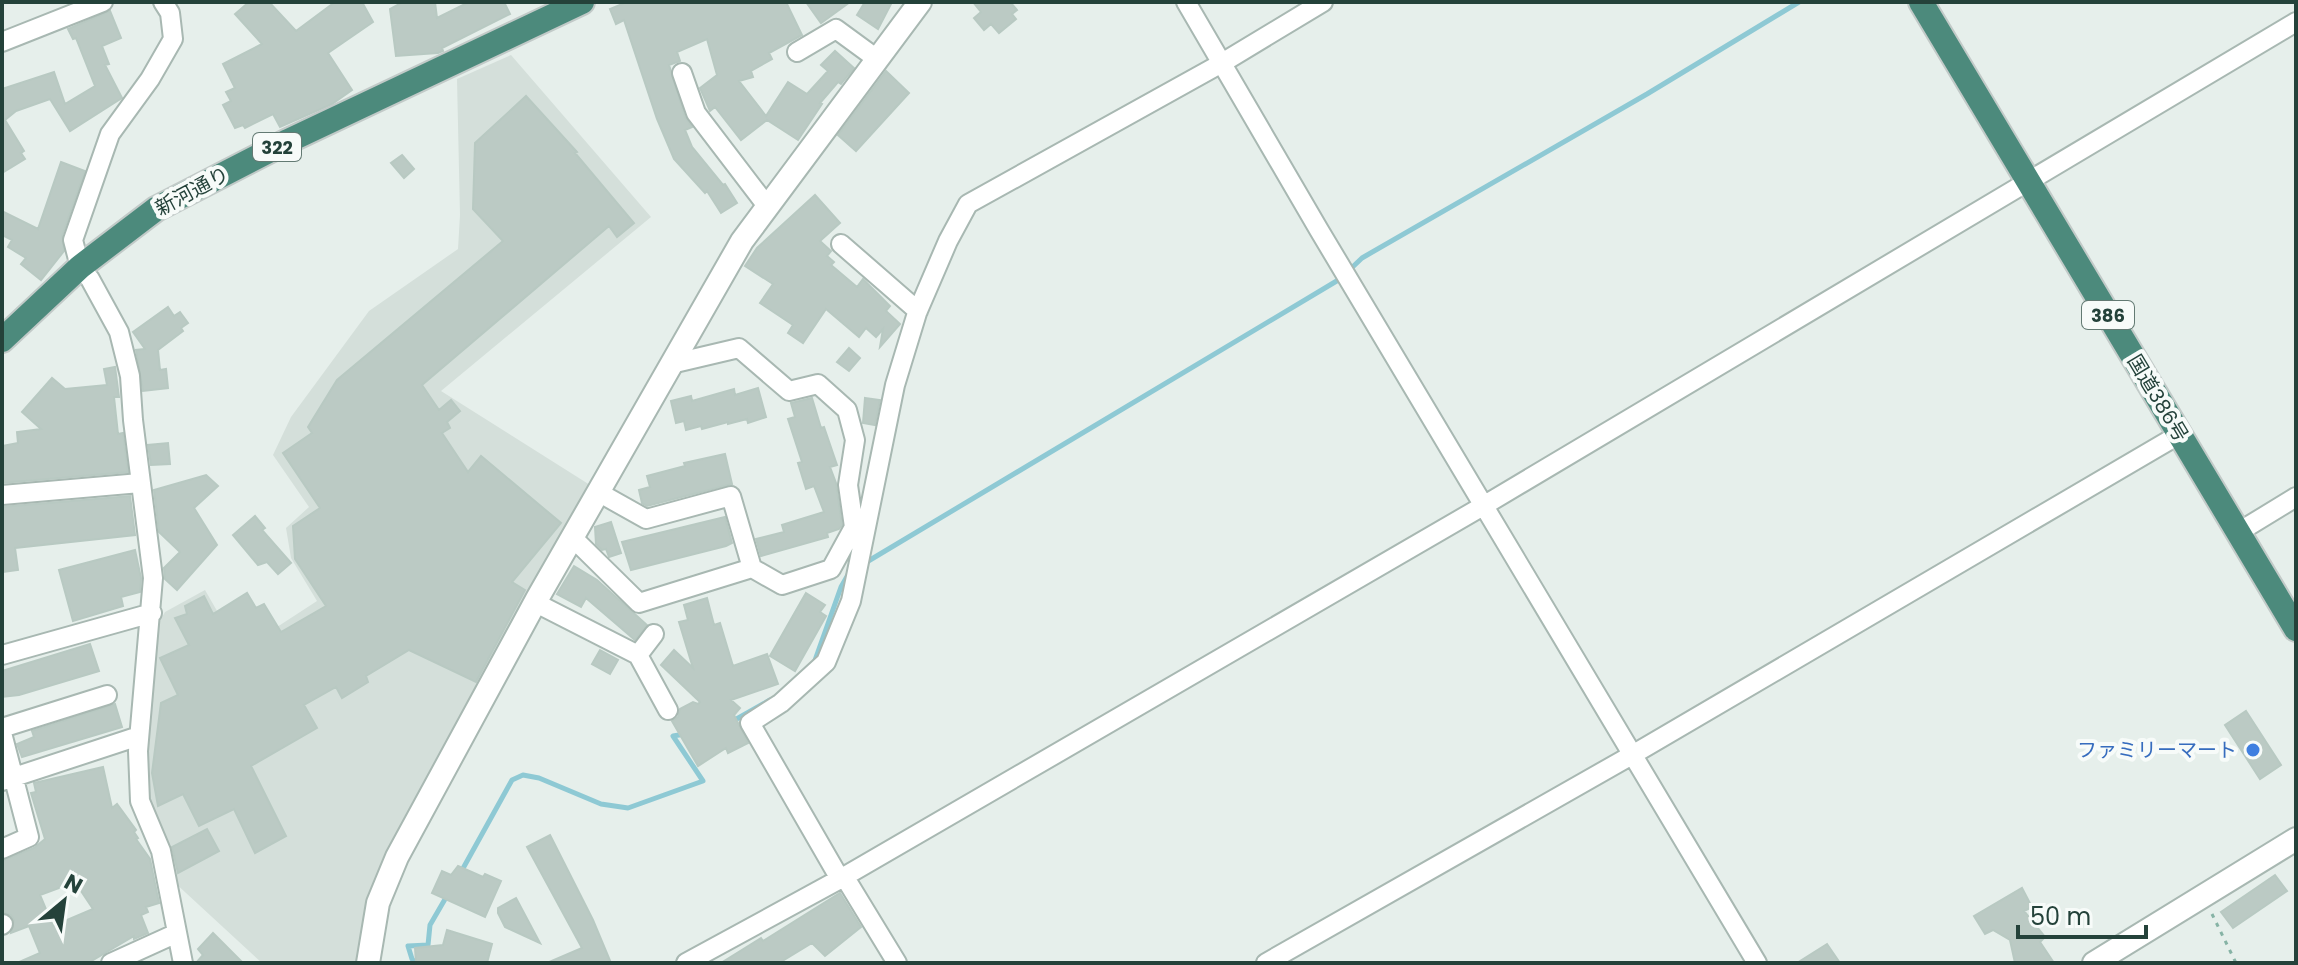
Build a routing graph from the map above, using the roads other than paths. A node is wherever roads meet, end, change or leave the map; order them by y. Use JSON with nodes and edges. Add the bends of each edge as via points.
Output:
{"nodes":[{"id":1,"x":103,"y":2,"type":"edge"},
{"id":2,"x":163,"y":2,"type":"edge"},
{"id":3,"x":582,"y":2,"type":"edge"},
{"id":4,"x":920,"y":2,"type":"edge"},
{"id":5,"x":1186,"y":2,"type":"edge"},
{"id":6,"x":1323,"y":2,"type":"edge"},
{"id":7,"x":1921,"y":2,"type":"edge"},
{"id":8,"x":2296,"y":22,"type":"edge"},
{"id":9,"x":2,"y":42,"type":"edge"},
{"id":10,"x":797,"y":52,"type":"dead end"},
{"id":11,"x":877,"y":59,"type":"junction"},
{"id":12,"x":1222,"y":63,"type":"junction"},
{"id":13,"x":682,"y":73,"type":"dead end"},
{"id":14,"x":2027,"y":180,"type":"junction"},
{"id":15,"x":767,"y":206,"type":"junction"},
{"id":16,"x":841,"y":244,"type":"dead end"},
{"id":17,"x":80,"y":267,"type":"junction"},
{"id":18,"x":918,"y":311,"type":"junction"},
{"id":19,"x":2,"y":340,"type":"edge"},
{"id":20,"x":671,"y":364,"type":"junction"},
{"id":21,"x":2180,"y":434,"type":"junction"},
{"id":22,"x":140,"y":483,"type":"junction"},
{"id":23,"x":598,"y":492,"type":"junction"},
{"id":24,"x":2,"y":495,"type":"edge"},
{"id":25,"x":2296,"y":497,"type":"edge"},
{"id":26,"x":1483,"y":506,"type":"junction"},
{"id":27,"x":2237,"y":533,"type":"junction"},
{"id":28,"x":572,"y":537,"type":"junction"},
{"id":29,"x":752,"y":568,"type":"junction"},
{"id":30,"x":534,"y":602,"type":"junction"},
{"id":31,"x":152,"y":613,"type":"junction"},
{"id":32,"x":2296,"y":629,"type":"edge"},
{"id":33,"x":654,"y":634,"type":"dead end"},
{"id":34,"x":2,"y":655,"type":"edge"},
{"id":35,"x":638,"y":655,"type":"junction"},
{"id":36,"x":107,"y":695,"type":"dead end"},
{"id":37,"x":668,"y":710,"type":"dead end"},
{"id":38,"x":2,"y":731,"type":"edge"},
{"id":39,"x":139,"y":736,"type":"junction"},
{"id":40,"x":1632,"y":755,"type":"junction"},
{"id":41,"x":8,"y":779,"type":"edge"},
{"id":42,"x":2296,"y":839,"type":"edge"},
{"id":43,"x":2,"y":849,"type":"edge"},
{"id":44,"x":842,"y":878,"type":"junction"},
{"id":45,"x":177,"y":933,"type":"junction"},
{"id":46,"x":111,"y":963,"type":"edge"},
{"id":47,"x":183,"y":963,"type":"edge"},
{"id":48,"x":368,"y":963,"type":"edge"},
{"id":49,"x":686,"y":963,"type":"edge"},
{"id":50,"x":897,"y":963,"type":"edge"},
{"id":51,"x":1266,"y":963,"type":"edge"},
{"id":52,"x":1757,"y":963,"type":"edge"},
{"id":53,"x":2094,"y":963,"type":"edge"}],
"edges":[{"from":1,"to":9,"type":"street"},
{"from":2,"to":17,"type":"street","via":[[173,39],[110,134],[73,240]]},
{"from":3,"to":17,"type":"highway","name":"新河通り","number":"322","via":[[156,209]]},
{"from":4,"to":11,"type":"street"},
{"from":5,"to":12,"type":"street"},
{"from":6,"to":12,"type":"street"},
{"from":7,"to":14,"type":"highway","name":"国道386号","number":"386"},
{"from":8,"to":14,"type":"street"},
{"from":10,"to":11,"type":"street","via":[[836,29]]},
{"from":11,"to":15,"type":"street"},
{"from":12,"to":18,"type":"street","via":[[968,204]]},
{"from":12,"to":26,"type":"street"},
{"from":13,"to":15,"type":"street","via":[[696,113]]},
{"from":14,"to":21,"type":"highway","name":"国道386号","number":"386"},
{"from":14,"to":26,"type":"street"},
{"from":15,"to":20,"type":"street"},
{"from":16,"to":18,"type":"street"},
{"from":17,"to":19,"type":"highway","name":"新河通り","number":"322"},
{"from":17,"to":22,"type":"street","via":[[119,332],[130,376]]},
{"from":18,"to":44,"type":"street","via":[[895,385],[851,601],[826,662],[750,723]]},
{"from":20,"to":23,"type":"street"},
{"from":20,"to":29,"type":"street","via":[[739,348],[789,391],[818,384],[847,410],[855,440],[848,485],[854,527],[831,569],[782,585]]},
{"from":21,"to":27,"type":"highway","name":"国道386号","number":"386"},
{"from":21,"to":40,"type":"street"},
{"from":22,"to":24,"type":"street"},
{"from":22,"to":31,"type":"street","via":[[153,578]]},
{"from":23,"to":28,"type":"street"},
{"from":23,"to":29,"type":"street","via":[[646,519],[731,496]]},
{"from":25,"to":27,"type":"street"},
{"from":26,"to":40,"type":"street"},
{"from":26,"to":44,"type":"street"},
{"from":27,"to":32,"type":"highway","name":"国道386号","number":"386"},
{"from":28,"to":29,"type":"street","via":[[639,603]]},
{"from":28,"to":30,"type":"street"},
{"from":30,"to":35,"type":"street"},
{"from":30,"to":48,"type":"street","via":[[397,857],[378,903]]},
{"from":31,"to":34,"type":"street"},
{"from":31,"to":39,"type":"street"},
{"from":33,"to":35,"type":"street"},
{"from":35,"to":37,"type":"street"},
{"from":36,"to":38,"type":"street"},
{"from":38,"to":41,"type":"street"},
{"from":39,"to":41,"type":"street"},
{"from":39,"to":45,"type":"street","via":[[140,801],[161,851]]},
{"from":40,"to":51,"type":"street"},
{"from":40,"to":52,"type":"street"},
{"from":41,"to":43,"type":"street","via":[[29,837]]},
{"from":42,"to":53,"type":"street"},
{"from":44,"to":49,"type":"street"},
{"from":44,"to":50,"type":"street"},
{"from":45,"to":46,"type":"street"},
{"from":45,"to":47,"type":"street"}]}
